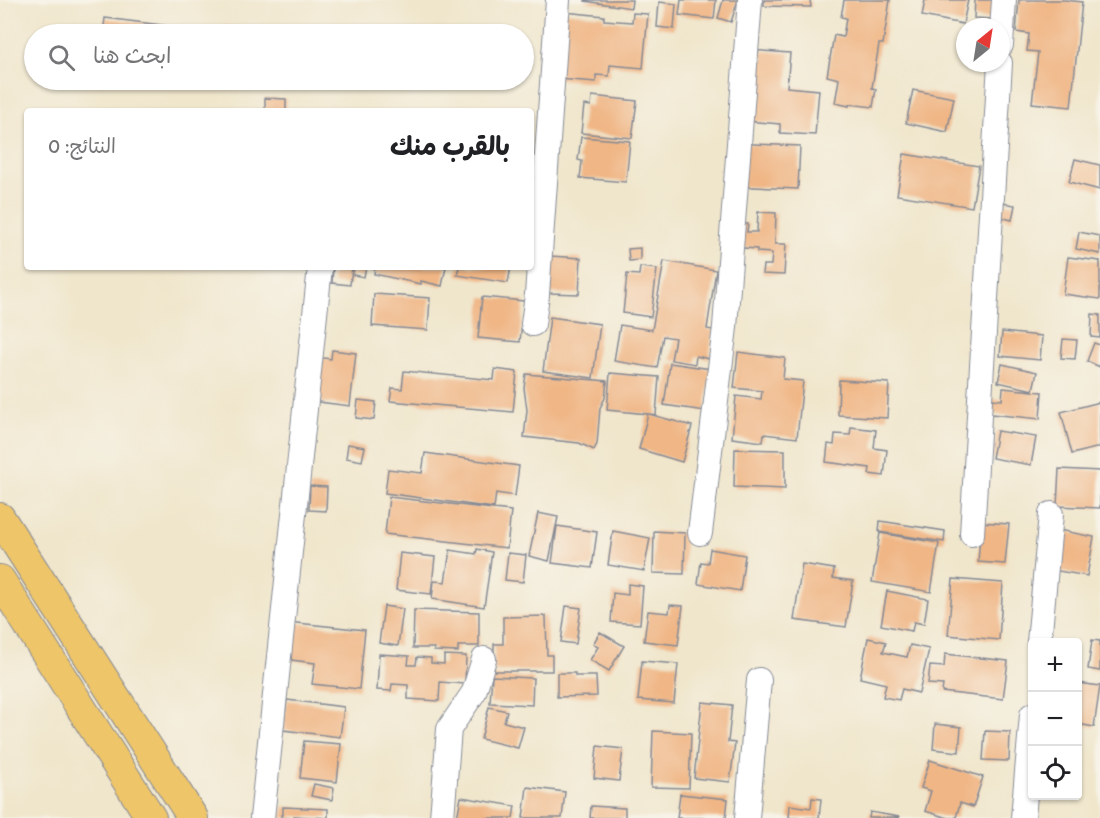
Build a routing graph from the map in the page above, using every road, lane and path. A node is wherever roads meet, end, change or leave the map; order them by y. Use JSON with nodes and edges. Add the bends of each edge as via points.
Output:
{"nodes":[{"id":1,"x":558,"y":0,"type":"edge"},
{"id":2,"x":750,"y":0,"type":"edge"},
{"id":3,"x":1004,"y":0,"type":"edge"},
{"id":4,"x":1003,"y":18,"type":"edge"},
{"id":5,"x":999,"y":72,"type":"edge"},
{"id":6,"x":320,"y":270,"type":"edge"},
{"id":7,"x":533,"y":324,"type":"dead end"},
{"id":8,"x":1051,"y":514,"type":"dead end"},
{"id":9,"x":0,"y":518,"type":"edge"},
{"id":10,"x":700,"y":533,"type":"dead end"},
{"id":11,"x":972,"y":534,"type":"dead end"},
{"id":12,"x":0,"y":580,"type":"edge"},
{"id":13,"x":1039,"y":638,"type":"edge"},
{"id":14,"x":484,"y":659,"type":"dead end"},
{"id":15,"x":759,"y":680,"type":"dead end"},
{"id":16,"x":1029,"y":746,"type":"edge"},
{"id":17,"x":151,"y":818,"type":"edge"},
{"id":18,"x":193,"y":818,"type":"edge"},
{"id":19,"x":262,"y":818,"type":"edge"},
{"id":20,"x":442,"y":818,"type":"edge"},
{"id":21,"x":747,"y":818,"type":"edge"},
{"id":22,"x":1023,"y":818,"type":"edge"}],
"edges":[{"from":1,"to":7,"type":"street"},
{"from":2,"to":10,"type":"street","via":[[725,327]]},
{"from":3,"to":4,"type":"street"},
{"from":5,"to":11,"type":"street"},
{"from":6,"to":19,"type":"street"},
{"from":8,"to":13,"type":"street"},
{"from":9,"to":18,"type":"main road"},
{"from":12,"to":17,"type":"main road"},
{"from":14,"to":20,"type":"street","via":[[474,692],[449,729]]},
{"from":15,"to":21,"type":"street"},
{"from":16,"to":22,"type":"street"}]}
